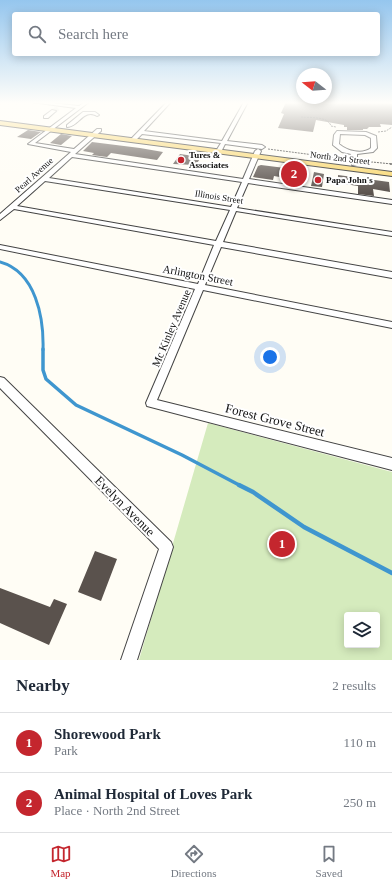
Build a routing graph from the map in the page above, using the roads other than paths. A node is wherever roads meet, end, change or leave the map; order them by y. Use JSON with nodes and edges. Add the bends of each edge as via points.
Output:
{"nodes":[{"id":1,"x":46,"y":133,"type":"edge"},
{"id":2,"x":93,"y":133,"type":"edge"},
{"id":3,"x":96,"y":133,"type":"junction"},
{"id":4,"x":140,"y":133,"type":"edge"},
{"id":5,"x":229,"y":133,"type":"edge"},
{"id":6,"x":337,"y":133,"type":"edge"},
{"id":7,"x":349,"y":133,"type":"edge"},
{"id":8,"x":137,"y":136,"type":"junction"},
{"id":9,"x":221,"y":147,"type":"junction"},
{"id":10,"x":75,"y":151,"type":"junction"},
{"id":11,"x":260,"y":151,"type":"junction"},
{"id":12,"x":354,"y":153,"type":"junction"},
{"id":13,"x":70,"y":155,"type":"junction"},
{"id":14,"x":354,"y":162,"type":"junction"},
{"id":15,"x":392,"y":169,"type":"edge"},
{"id":16,"x":392,"y":174,"type":"edge"},
{"id":17,"x":44,"y":179,"type":"junction"},
{"id":18,"x":246,"y":181,"type":"junction"},
{"id":19,"x":392,"y":202,"type":"edge"},
{"id":20,"x":12,"y":208,"type":"junction"},
{"id":21,"x":234,"y":209,"type":"junction"},
{"id":22,"x":0,"y":218,"type":"edge"},
{"id":23,"x":392,"y":234,"type":"edge"},
{"id":24,"x":218,"y":245,"type":"junction"},
{"id":25,"x":0,"y":247,"type":"edge"},
{"id":26,"x":392,"y":275,"type":"edge"},
{"id":27,"x":201,"y":286,"type":"junction"},
{"id":28,"x":392,"y":325,"type":"edge"},
{"id":29,"x":0,"y":381,"type":"edge"},
{"id":30,"x":151,"y":403,"type":"joint"},
{"id":31,"x":392,"y":464,"type":"edge"},
{"id":32,"x":129,"y":660,"type":"edge"}],
"edges":[{"from":1,"to":10,"type":"street","via":[[31,144]]},
{"from":2,"to":3,"type":"main road","name":"North 2nd Street"},
{"from":3,"to":8,"type":"main road","name":"North 2nd Street"},
{"from":3,"to":10,"type":"street","name":"Pearl Avenue"},
{"from":4,"to":8,"type":"street"},
{"from":5,"to":9,"type":"street"},
{"from":6,"to":12,"type":"street","via":[[336,145],[344,151]]},
{"from":7,"to":12,"type":"street","via":[[374,137],[374,148],[371,151]]},
{"from":8,"to":9,"type":"main road","name":"North 2nd Street"},
{"from":8,"to":9,"type":"street"},
{"from":9,"to":11,"type":"main road","name":"North 2nd Street"},
{"from":10,"to":13,"type":"street","name":"Pearl Avenue"},
{"from":11,"to":14,"type":"main road","name":"North 2nd Street"},
{"from":11,"to":16,"type":"main road","name":"North 2nd Street"},
{"from":11,"to":18,"type":"street","name":"Mc Kinley Avenue"},
{"from":12,"to":14,"type":"street"},
{"from":13,"to":17,"type":"street","name":"Pearl Avenue"},
{"from":13,"to":18,"type":"street"},
{"from":14,"to":15,"type":"main road","name":"North 2nd Street"},
{"from":17,"to":20,"type":"street","name":"Pearl Avenue"},
{"from":17,"to":21,"type":"street","name":"Illinois Street"},
{"from":18,"to":19,"type":"street"},
{"from":18,"to":21,"type":"street","name":"Mc Kinley Avenue"},
{"from":20,"to":22,"type":"street","name":"Pearl Avenue"},
{"from":20,"to":24,"type":"street"},
{"from":21,"to":23,"type":"street","name":"Illinois Street"},
{"from":21,"to":24,"type":"street","name":"Mc Kinley Avenue"},
{"from":24,"to":26,"type":"street"},
{"from":24,"to":27,"type":"street","name":"Mc Kinley Avenue"},
{"from":25,"to":27,"type":"street","name":"Arlington Street"},
{"from":27,"to":28,"type":"street","name":"Arlington Street"},
{"from":27,"to":30,"type":"street","name":"Mc Kinley Avenue"},
{"from":29,"to":32,"type":"street","name":"Evelyn Avenue","via":[[166,547]]},
{"from":30,"to":31,"type":"street","name":"Forest Grove Street"}]}
